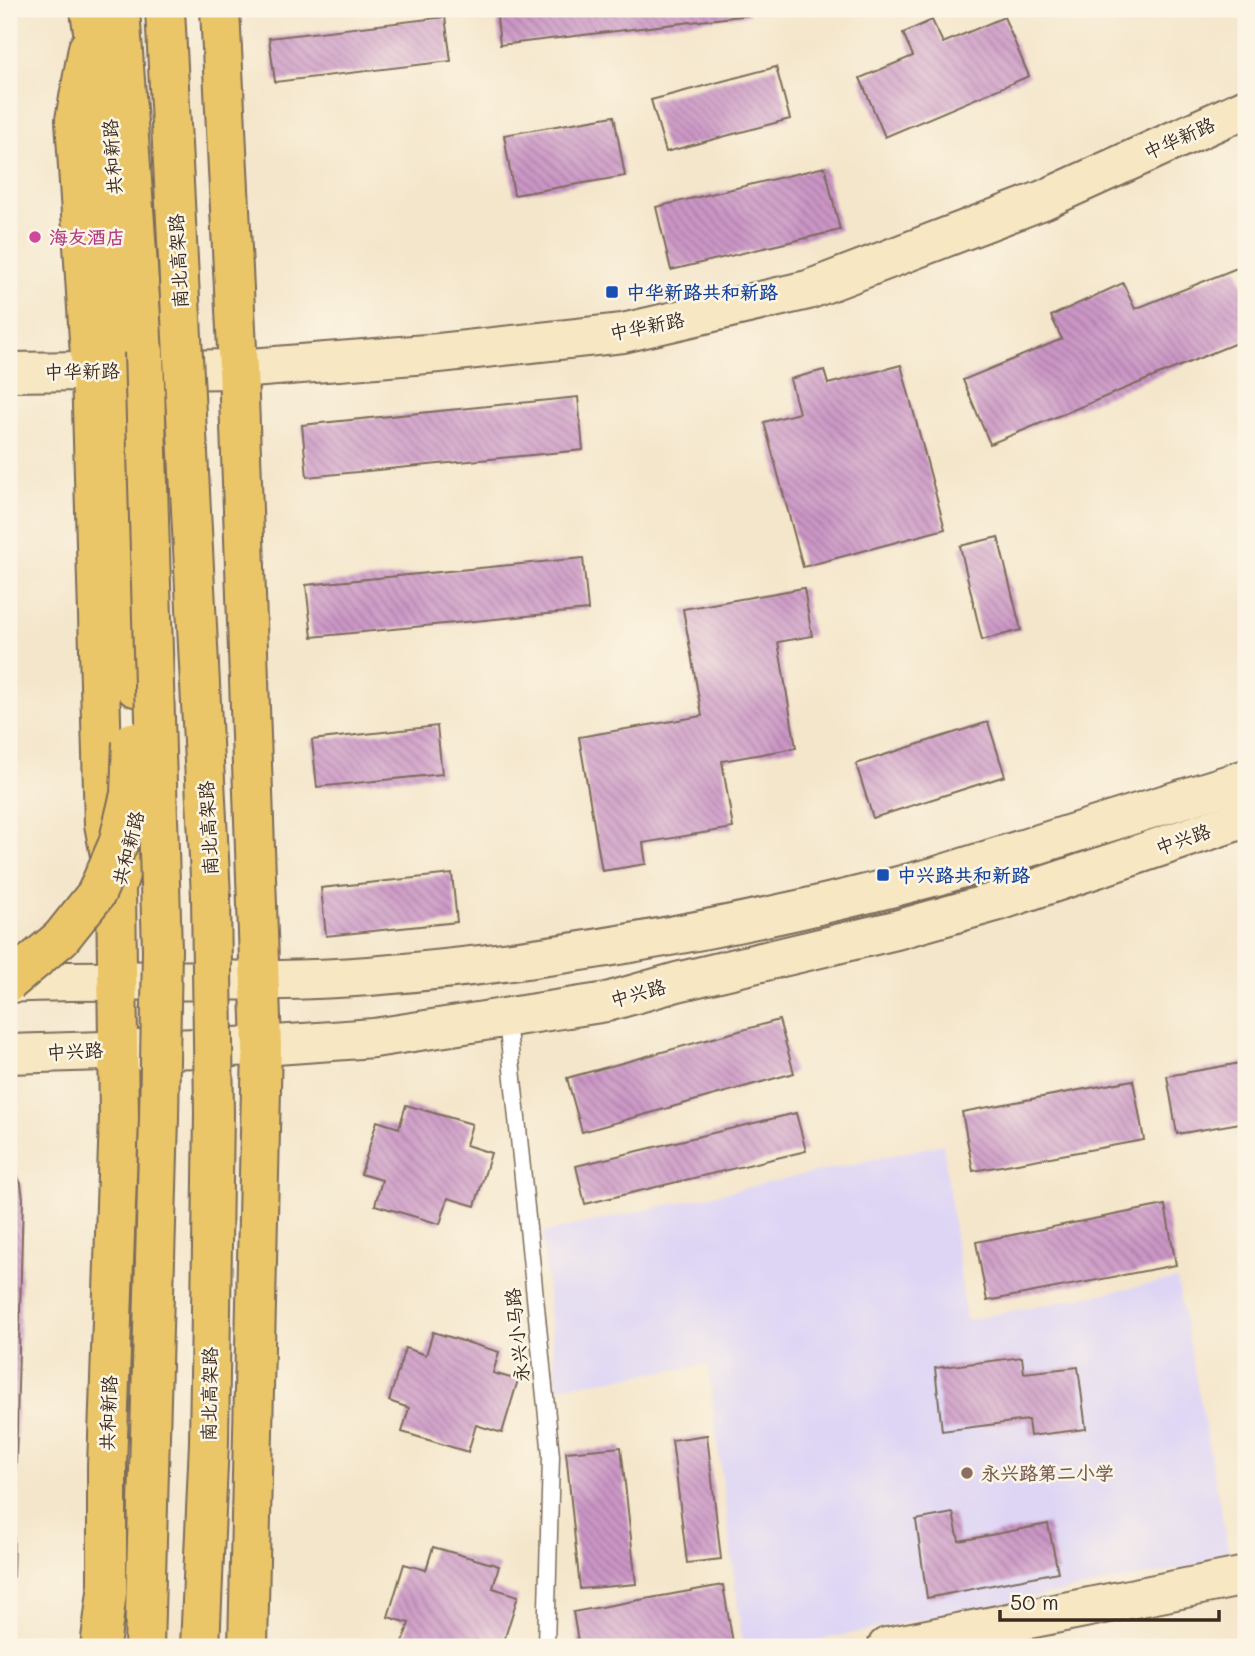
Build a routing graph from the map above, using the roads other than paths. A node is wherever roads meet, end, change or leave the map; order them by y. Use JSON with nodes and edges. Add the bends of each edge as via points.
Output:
{"nodes":[{"id":1,"x":165,"y":9,"type":"edge"},
{"id":2,"x":220,"y":9,"type":"edge"},
{"id":3,"x":101,"y":16,"type":"edge"},
{"id":4,"x":1246,"y":108,"type":"edge"},
{"id":5,"x":120,"y":364,"type":"junction"},
{"id":6,"x":238,"y":369,"type":"junction"},
{"id":7,"x":9,"y":372,"type":"edge"},
{"id":8,"x":1246,"y":779,"type":"edge"},
{"id":9,"x":1246,"y":818,"type":"edge"},
{"id":10,"x":118,"y":979,"type":"junction"},
{"id":11,"x":261,"y":981,"type":"junction"},
{"id":12,"x":9,"y":982,"type":"edge"},
{"id":13,"x":507,"y":1019,"type":"junction"},
{"id":14,"x":262,"y":1046,"type":"junction"},
{"id":15,"x":119,"y":1049,"type":"junction"},
{"id":16,"x":9,"y":1054,"type":"edge"},
{"id":17,"x":1246,"y":1576,"type":"edge"},
{"id":18,"x":100,"y":1647,"type":"edge"},
{"id":19,"x":144,"y":1647,"type":"edge"},
{"id":20,"x":200,"y":1647,"type":"edge"},
{"id":21,"x":248,"y":1647,"type":"edge"},
{"id":22,"x":546,"y":1647,"type":"edge"},
{"id":23,"x":887,"y":1647,"type":"edge"}],
"edges":[{"from":1,"to":20,"type":"main road","name":"南北高架路","bridge":true,"via":[[212,896],[214,1113]]},
{"from":2,"to":6,"type":"main road"},
{"from":3,"to":5,"type":"main road","name":"南北高架路"},
{"from":3,"to":5,"type":"main road","via":[[75,120]]},
{"from":4,"to":6,"type":"main road","name":"中华新路","via":[[1044,200],[808,290],[623,333]]},
{"from":5,"to":6,"type":"main road","name":"中华新路"},
{"from":5,"to":7,"type":"main road","name":"中华新路"},
{"from":5,"to":10,"type":"main road","name":"共和新路","via":[[104,824],[116,888]]},
{"from":5,"to":12,"type":"main road","bridge":true,"via":[[130,794],[118,844],[96,894],[61,938]]},
{"from":5,"to":19,"type":"main road","name":"南北高架路","bridge":true,"via":[[162,950]]},
{"from":6,"to":11,"type":"main road"},
{"from":8,"to":11,"type":"main road","name":"中兴路","via":[[937,876],[667,937],[472,965]]},
{"from":9,"to":13,"type":"main road","name":"中兴路","via":[[999,901],[896,930],[607,1002]]},
{"from":10,"to":11,"type":"main road","name":"中兴路"},
{"from":10,"to":12,"type":"main road","name":"中兴路"},
{"from":10,"to":15,"type":"main road","name":"共和新路"},
{"from":11,"to":14,"type":"main road"},
{"from":13,"to":14,"type":"main road","name":"中兴路","via":[[374,1038]]},
{"from":13,"to":22,"type":"lane","name":"永兴小马路","via":[[551,1456]]},
{"from":14,"to":15,"type":"main road","name":"中兴路"},
{"from":14,"to":21,"type":"main road"},
{"from":15,"to":16,"type":"main road","name":"中兴路"},
{"from":15,"to":18,"type":"main road","name":"共和新路","via":[[107,1592]]},
{"from":17,"to":23,"type":"main road"}]}
